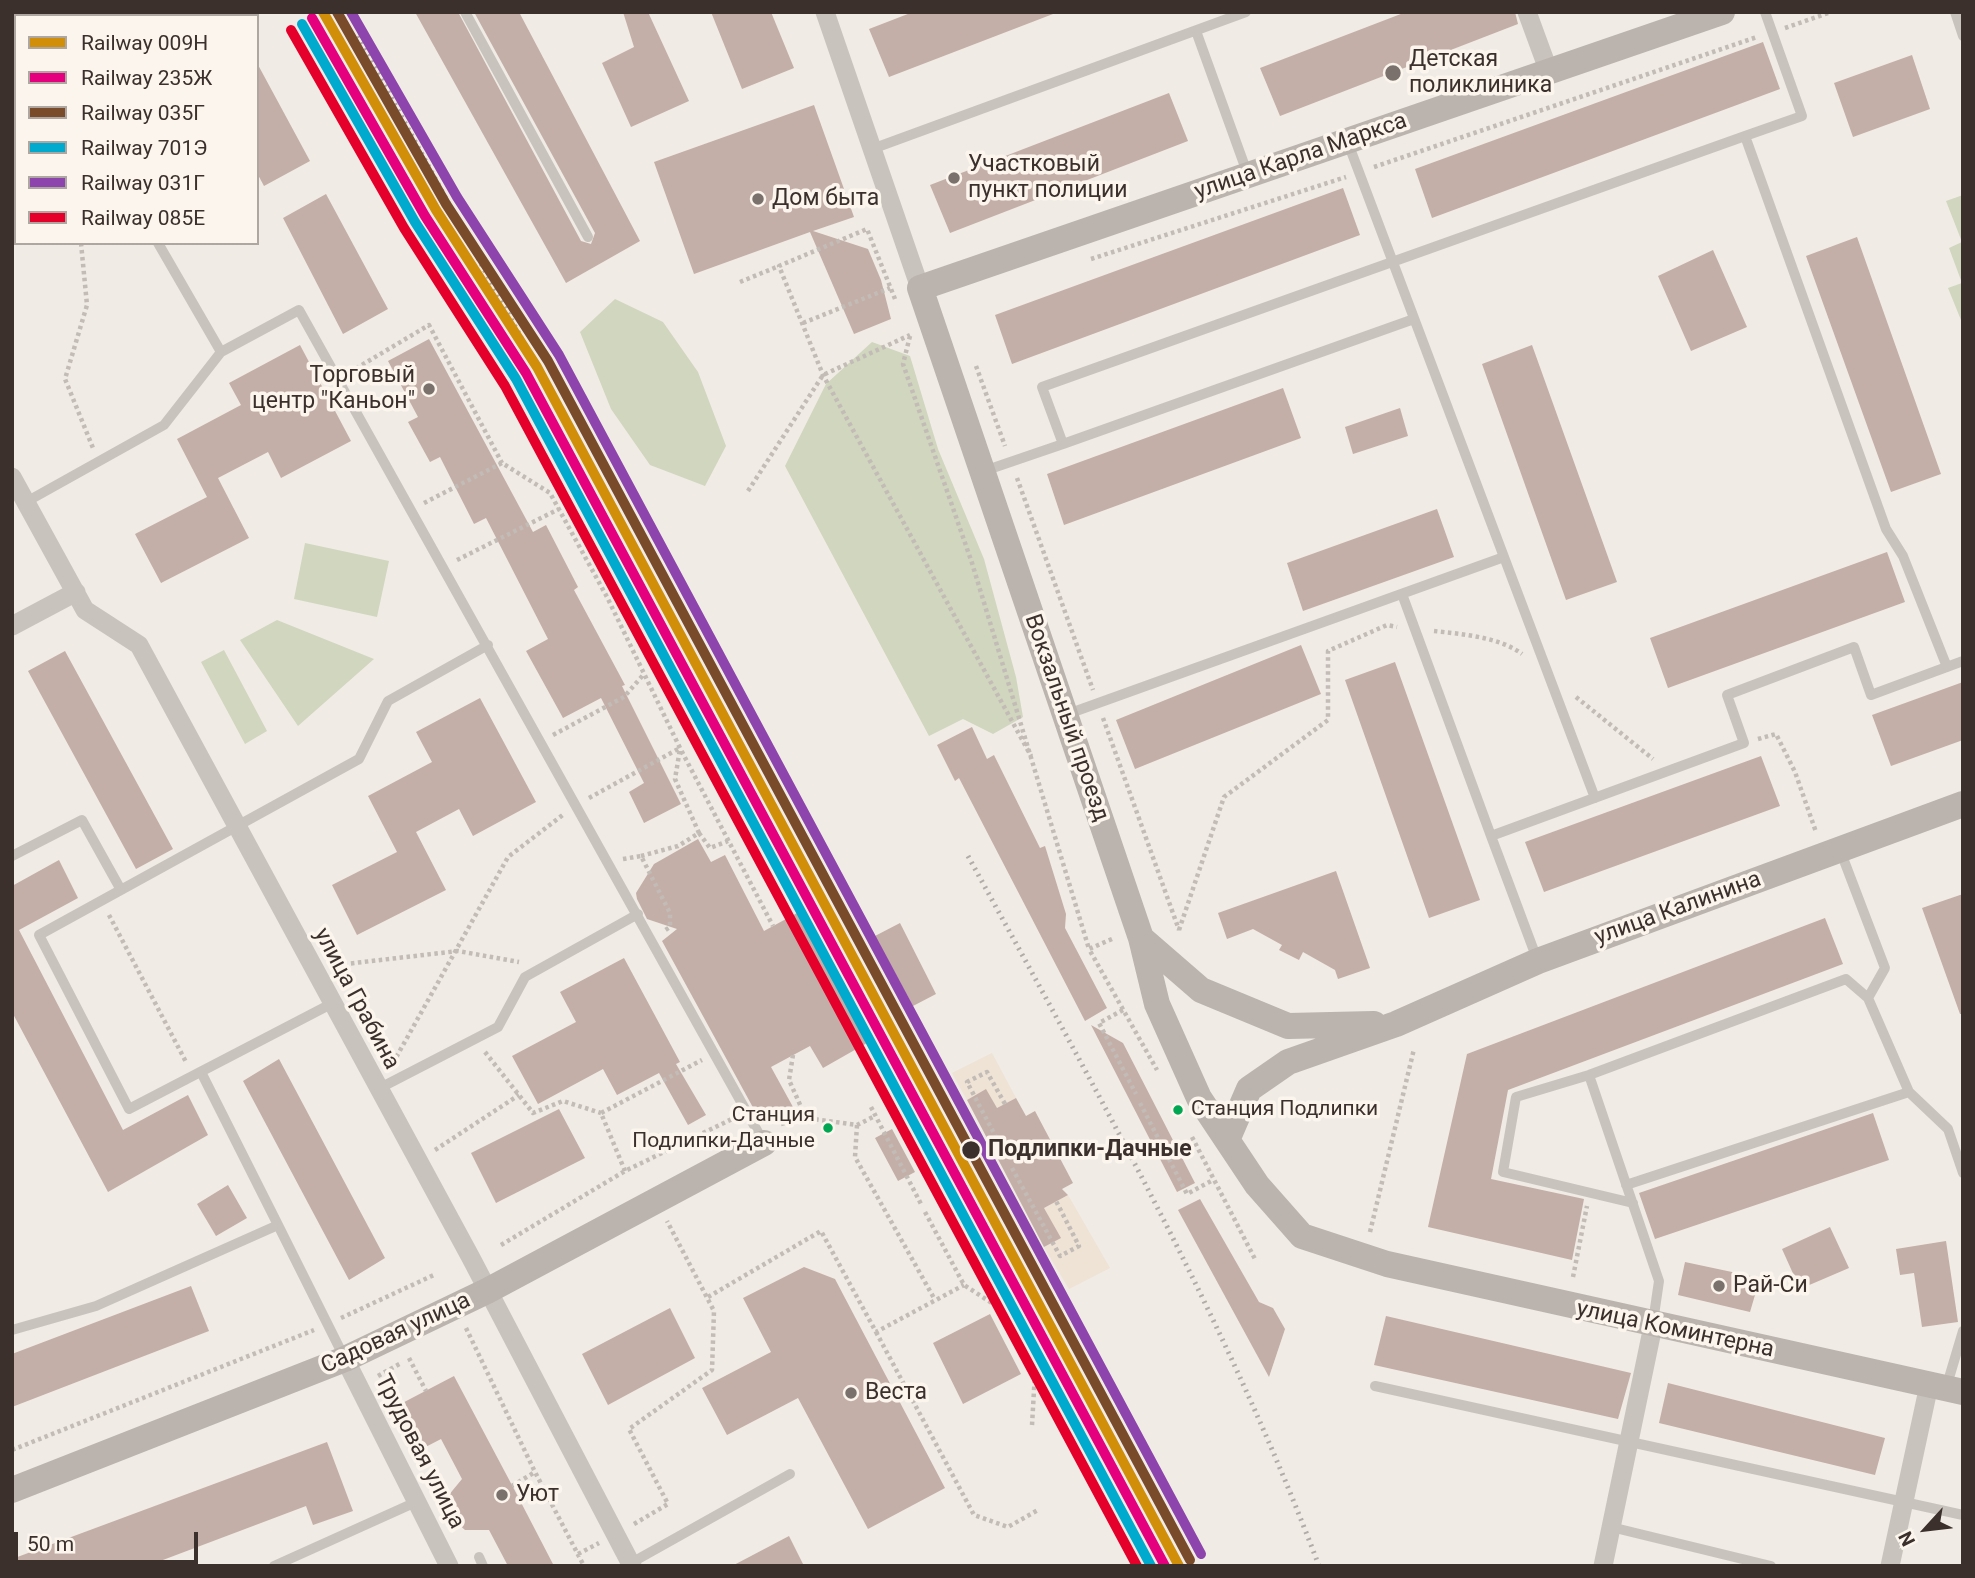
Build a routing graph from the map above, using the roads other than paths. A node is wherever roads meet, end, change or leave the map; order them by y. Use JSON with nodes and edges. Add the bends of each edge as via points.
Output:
{"nodes":[{"id":1,"x":465,"y":12,"type":"edge"},
{"id":2,"x":825,"y":12,"type":"edge"},
{"id":3,"x":1246,"y":12,"type":"edge"},
{"id":4,"x":1527,"y":12,"type":"edge"},
{"id":5,"x":1722,"y":12,"type":"edge"},
{"id":6,"x":1765,"y":12,"type":"edge"},
{"id":7,"x":1955,"y":12,"type":"edge"},
{"id":8,"x":1196,"y":31,"type":"junction"},
{"id":9,"x":1963,"y":36,"type":"edge"},
{"id":10,"x":1549,"y":72,"type":"junction"},
{"id":11,"x":1745,"y":136,"type":"junction"},
{"id":12,"x":1347,"y":141,"type":"junction"},
{"id":13,"x":872,"y":149,"type":"junction"},
{"id":14,"x":1248,"y":175,"type":"junction"},
{"id":15,"x":588,"y":237,"type":"dead end"},
{"id":16,"x":159,"y":245,"type":"edge"},
{"id":17,"x":1392,"y":262,"type":"junction"},
{"id":18,"x":920,"y":288,"type":"junction"},
{"id":19,"x":1414,"y":319,"type":"junction"},
{"id":20,"x":221,"y":352,"type":"junction"},
{"id":21,"x":1063,"y":444,"type":"junction"},
{"id":22,"x":983,"y":471,"type":"junction"},
{"id":23,"x":12,"y":477,"type":"edge"},
{"id":24,"x":26,"y":502,"type":"junction"},
{"id":25,"x":1504,"y":557,"type":"junction"},
{"id":26,"x":76,"y":592,"type":"junction"},
{"id":27,"x":1402,"y":594,"type":"junction"},
{"id":28,"x":12,"y":626,"type":"edge"},
{"id":29,"x":488,"y":645,"type":"junction"},
{"id":30,"x":1963,"y":661,"type":"edge"},
{"id":31,"x":1947,"y":667,"type":"junction"},
{"id":32,"x":1065,"y":715,"type":"junction"},
{"id":33,"x":1595,"y":797,"type":"junction"},
{"id":34,"x":1963,"y":804,"type":"edge"},
{"id":35,"x":236,"y":828,"type":"junction"},
{"id":36,"x":1491,"y":836,"type":"junction"},
{"id":37,"x":1829,"y":845,"type":"junction"},
{"id":38,"x":12,"y":856,"type":"edge"},
{"id":39,"x":121,"y":890,"type":"junction"},
{"id":40,"x":638,"y":914,"type":"junction"},
{"id":41,"x":1141,"y":938,"type":"junction"},
{"id":42,"x":1538,"y":961,"type":"junction"},
{"id":43,"x":1201,"y":990,"type":"junction"},
{"id":44,"x":1868,"y":999,"type":"junction"},
{"id":45,"x":331,"y":1004,"type":"junction"},
{"id":46,"x":1157,"y":1004,"type":"junction"},
{"id":47,"x":1396,"y":1024,"type":"junction"},
{"id":48,"x":197,"y":1073,"type":"junction"},
{"id":49,"x":1589,"y":1075,"type":"junction"},
{"id":50,"x":377,"y":1090,"type":"junction"},
{"id":51,"x":1909,"y":1092,"type":"junction"},
{"id":52,"x":1227,"y":1140,"type":"junction"},
{"id":53,"x":764,"y":1143,"type":"joint"},
{"id":54,"x":1963,"y":1173,"type":"edge"},
{"id":55,"x":1626,"y":1185,"type":"junction"},
{"id":56,"x":1633,"y":1203,"type":"junction"},
{"id":57,"x":278,"y":1224,"type":"junction"},
{"id":58,"x":488,"y":1291,"type":"junction"},
{"id":59,"x":1653,"y":1326,"type":"junction"},
{"id":60,"x":12,"y":1330,"type":"edge"},
{"id":61,"x":1963,"y":1331,"type":"edge"},
{"id":62,"x":345,"y":1359,"type":"junction"},
{"id":63,"x":1375,"y":1386,"type":"dead end"},
{"id":64,"x":1946,"y":1389,"type":"edge"},
{"id":65,"x":1628,"y":1443,"type":"junction"},
{"id":66,"x":790,"y":1475,"type":"dead end"},
{"id":67,"x":12,"y":1490,"type":"edge"},
{"id":68,"x":416,"y":1502,"type":"junction"},
{"id":69,"x":1903,"y":1503,"type":"junction"},
{"id":70,"x":1963,"y":1515,"type":"edge"},
{"id":71,"x":1611,"y":1527,"type":"junction"},
{"id":72,"x":631,"y":1564,"type":"edge"},
{"id":73,"x":274,"y":1566,"type":"edge"},
{"id":74,"x":449,"y":1566,"type":"edge"},
{"id":75,"x":1603,"y":1566,"type":"edge"},
{"id":76,"x":1771,"y":1566,"type":"edge"},
{"id":77,"x":1890,"y":1566,"type":"edge"}],
"edges":[{"from":1,"to":15,"type":"lane"},
{"from":2,"to":13,"type":"street"},
{"from":3,"to":8,"type":"lane"},
{"from":4,"to":10,"type":"street"},
{"from":5,"to":10,"type":"street","name":"улица Карла Маркса"},
{"from":6,"to":11,"type":"lane","via":[[1802,116]]},
{"from":7,"to":9,"type":"lane"},
{"from":8,"to":13,"type":"lane"},
{"from":8,"to":14,"type":"lane"},
{"from":10,"to":12,"type":"street","name":"улица Карла Маркса"},
{"from":11,"to":17,"type":"lane"},
{"from":11,"to":31,"type":"lane","via":[[1886,529],[1903,556]]},
{"from":12,"to":14,"type":"street","name":"улица Карла Маркса"},
{"from":12,"to":17,"type":"lane"},
{"from":13,"to":18,"type":"street"},
{"from":14,"to":18,"type":"street","name":"улица Карла Маркса"},
{"from":16,"to":20,"type":"lane"},
{"from":17,"to":19,"type":"lane"},
{"from":17,"to":21,"type":"lane","via":[[1042,387]]},
{"from":18,"to":22,"type":"street","name":"Вокзальный проезд"},
{"from":19,"to":21,"type":"lane"},
{"from":19,"to":25,"type":"lane"},
{"from":20,"to":24,"type":"lane","via":[[164,425]]},
{"from":20,"to":29,"type":"lane","via":[[299,310]]},
{"from":21,"to":22,"type":"lane"},
{"from":22,"to":32,"type":"street","name":"Вокзальный проезд"},
{"from":23,"to":24,"type":"street","name":"улица Грабина"},
{"from":24,"to":26,"type":"street","name":"улица Грабина"},
{"from":25,"to":27,"type":"lane"},
{"from":25,"to":33,"type":"lane"},
{"from":26,"to":28,"type":"street"},
{"from":26,"to":35,"type":"street","name":"улица Грабина","via":[[85,610],[139,645]]},
{"from":27,"to":32,"type":"lane"},
{"from":27,"to":36,"type":"lane"},
{"from":29,"to":35,"type":"lane","via":[[388,701],[359,759]]},
{"from":29,"to":40,"type":"lane"},
{"from":30,"to":31,"type":"lane"},
{"from":31,"to":33,"type":"lane","via":[[1871,695],[1854,646],[1727,695],[1744,743]]},
{"from":32,"to":41,"type":"street","name":"Вокзальный проезд"},
{"from":33,"to":36,"type":"lane"},
{"from":34,"to":37,"type":"street","name":"улица Калинина"},
{"from":35,"to":39,"type":"lane"},
{"from":35,"to":45,"type":"street","name":"улица Грабина"},
{"from":36,"to":42,"type":"lane"},
{"from":37,"to":42,"type":"street","name":"улица Калинина"},
{"from":37,"to":44,"type":"lane","via":[[1885,968]]},
{"from":38,"to":39,"type":"lane","via":[[82,820]]},
{"from":39,"to":48,"type":"lane","via":[[38,935],[129,1109]]},
{"from":40,"to":50,"type":"lane","via":[[525,977],[498,1027]]},
{"from":40,"to":53,"type":"lane"},
{"from":41,"to":43,"type":"street"},
{"from":41,"to":46,"type":"street","name":"Вокзальный проезд"},
{"from":42,"to":47,"type":"street","name":"улица Калинина"},
{"from":43,"to":46,"type":"street"},
{"from":43,"to":47,"type":"street","via":[[1288,1026]]},
{"from":44,"to":49,"type":"lane","via":[[1846,979]]},
{"from":44,"to":51,"type":"lane"},
{"from":45,"to":48,"type":"lane"},
{"from":45,"to":50,"type":"street","name":"улица Грабина"},
{"from":46,"to":52,"type":"street","name":"Вокзальный проезд","via":[[1199,1098]]},
{"from":47,"to":52,"type":"street","name":"улица Калинина","via":[[1288,1062],[1249,1089]]},
{"from":48,"to":57,"type":"lane"},
{"from":49,"to":55,"type":"lane"},
{"from":49,"to":56,"type":"lane","via":[[1516,1097],[1503,1172]]},
{"from":50,"to":58,"type":"street","name":"улица Грабина"},
{"from":51,"to":54,"type":"lane","via":[[1948,1129]]},
{"from":51,"to":55,"type":"lane"},
{"from":52,"to":59,"type":"street","name":"улица Коминтерна","via":[[1257,1185],[1302,1236],[1387,1264]]},
{"from":53,"to":58,"type":"street","name":"Садовая улица"},
{"from":55,"to":56,"type":"lane"},
{"from":56,"to":59,"type":"lane","via":[[1659,1281]]},
{"from":57,"to":60,"type":"lane","via":[[96,1306]]},
{"from":57,"to":62,"type":"lane"},
{"from":58,"to":62,"type":"street","name":"Садовая улица"},
{"from":58,"to":72,"type":"street","name":"улица Грабина"},
{"from":59,"to":64,"type":"street","name":"улица Коминтерна"},
{"from":59,"to":65,"type":"street"},
{"from":61,"to":64,"type":"lane"},
{"from":62,"to":67,"type":"street","name":"Садовая улица"},
{"from":62,"to":68,"type":"street","name":"Трудовая улица"},
{"from":63,"to":65,"type":"lane"},
{"from":64,"to":69,"type":"street"},
{"from":65,"to":69,"type":"lane"},
{"from":65,"to":71,"type":"street"},
{"from":66,"to":72,"type":"lane"},
{"from":68,"to":73,"type":"lane"},
{"from":68,"to":74,"type":"street","name":"Трудовая улица"},
{"from":69,"to":70,"type":"lane"},
{"from":69,"to":77,"type":"street"},
{"from":71,"to":75,"type":"street"},
{"from":71,"to":76,"type":"lane"}]}
